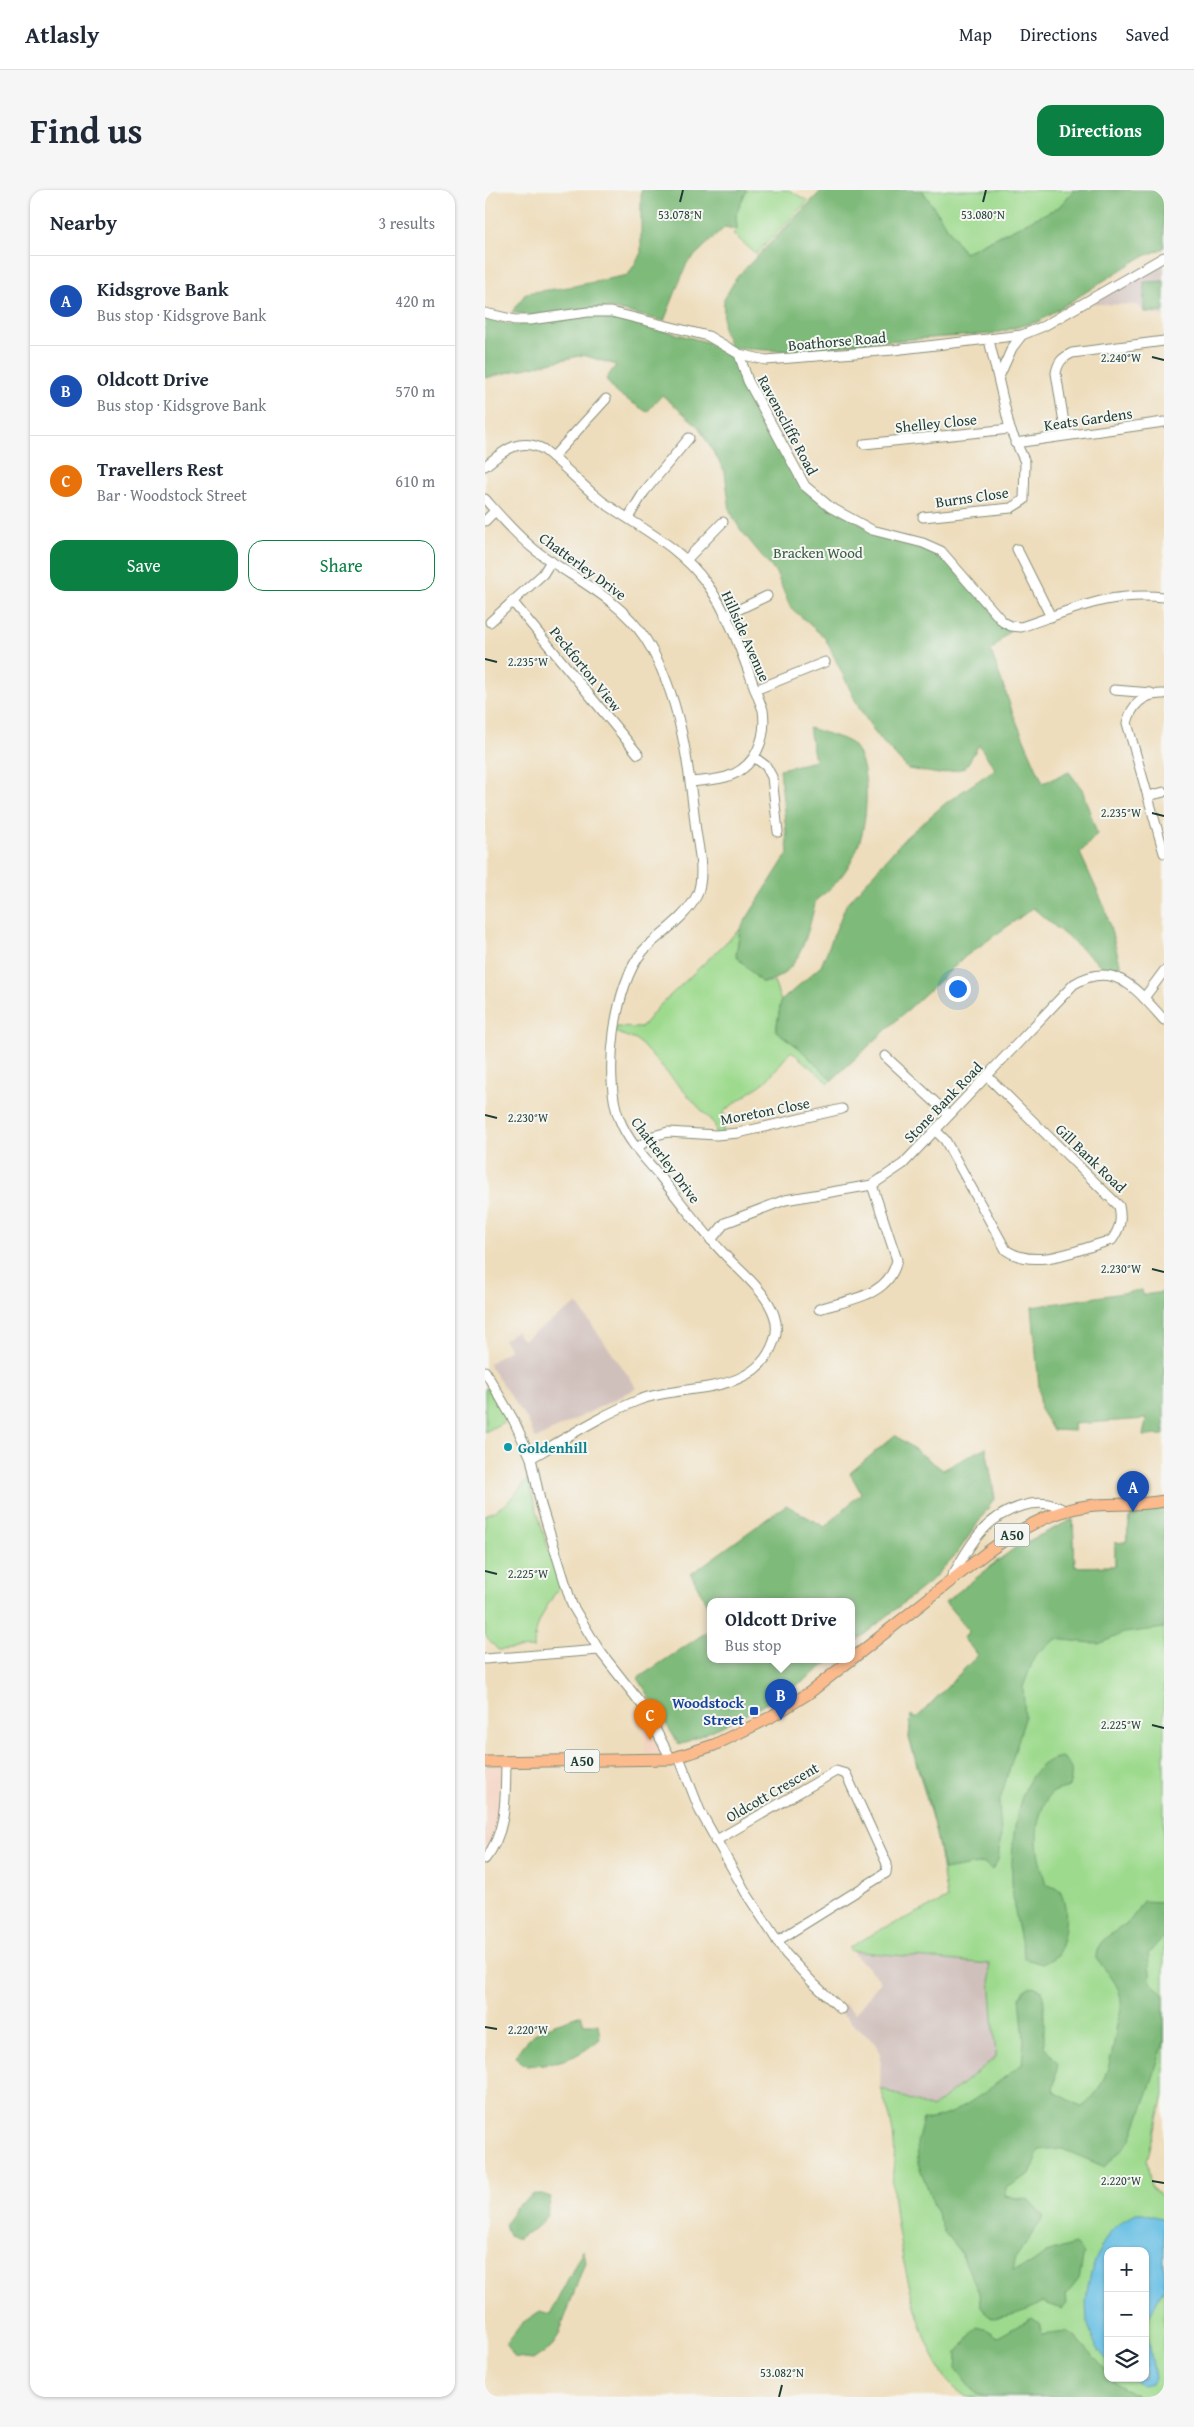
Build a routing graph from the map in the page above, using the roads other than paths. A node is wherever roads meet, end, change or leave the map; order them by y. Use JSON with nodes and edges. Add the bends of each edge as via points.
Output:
{"nodes":[{"id":1,"x":1164,"y":257,"type":"edge"},
{"id":2,"x":485,"y":313,"type":"edge"},
{"id":3,"x":1022,"y":335,"type":"junction"},
{"id":4,"x":989,"y":340,"type":"junction"},
{"id":5,"x":1164,"y":341,"type":"edge"},
{"id":6,"x":739,"y":354,"type":"junction"},
{"id":7,"x":999,"y":377,"type":"junction"},
{"id":8,"x":605,"y":399,"type":"dead end"},
{"id":9,"x":1164,"y":422,"type":"edge"},
{"id":10,"x":1010,"y":430,"type":"junction"},
{"id":11,"x":1066,"y":436,"type":"junction"},
{"id":12,"x":675,"y":439,"type":"dead end"},
{"id":13,"x":1015,"y":443,"type":"junction"},
{"id":14,"x":864,"y":444,"type":"dead end"},
{"id":15,"x":553,"y":457,"type":"junction"},
{"id":16,"x":485,"y":466,"type":"edge"},
{"id":17,"x":485,"y":499,"type":"edge"},
{"id":18,"x":495,"y":511,"type":"junction"},
{"id":19,"x":923,"y":517,"type":"dead end"},
{"id":20,"x":628,"y":518,"type":"junction"},
{"id":21,"x":485,"y":521,"type":"edge"},
{"id":22,"x":723,"y":522,"type":"dead end"},
{"id":23,"x":1017,"y":549,"type":"dead end"},
{"id":24,"x":687,"y":559,"type":"junction"},
{"id":25,"x":551,"y":561,"type":"junction"},
{"id":26,"x":767,"y":596,"type":"dead end"},
{"id":27,"x":1164,"y":596,"type":"edge"},
{"id":28,"x":513,"y":601,"type":"junction"},
{"id":29,"x":725,"y":616,"type":"junction"},
{"id":30,"x":1051,"y":617,"type":"junction"},
{"id":31,"x":490,"y":622,"type":"dead end"},
{"id":32,"x":825,"y":662,"type":"dead end"},
{"id":33,"x":755,"y":690,"type":"junction"},
{"id":34,"x":1114,"y":690,"type":"dead end"},
{"id":35,"x":1151,"y":693,"type":"junction"},
{"id":36,"x":1164,"y":694,"type":"edge"},
{"id":37,"x":638,"y":754,"type":"dead end"},
{"id":38,"x":754,"y":757,"type":"junction"},
{"id":39,"x":691,"y":782,"type":"junction"},
{"id":40,"x":1164,"y":792,"type":"edge"},
{"id":41,"x":1148,"y":796,"type":"junction"},
{"id":42,"x":778,"y":832,"type":"dead end"},
{"id":43,"x":1164,"y":853,"type":"edge"},
{"id":44,"x":1164,"y":971,"type":"edge"},
{"id":45,"x":1144,"y":998,"type":"junction"},
{"id":46,"x":1164,"y":1020,"type":"edge"},
{"id":47,"x":885,"y":1056,"type":"dead end"},
{"id":48,"x":987,"y":1076,"type":"junction"},
{"id":49,"x":843,"y":1109,"type":"dead end"},
{"id":50,"x":949,"y":1115,"type":"junction"},
{"id":51,"x":935,"y":1130,"type":"junction"},
{"id":52,"x":637,"y":1148,"type":"junction"},
{"id":53,"x":872,"y":1185,"type":"junction"},
{"id":54,"x":711,"y":1240,"type":"junction"},
{"id":55,"x":819,"y":1309,"type":"dead end"},
{"id":56,"x":485,"y":1371,"type":"edge"},
{"id":57,"x":531,"y":1458,"type":"junction"},
{"id":58,"x":1164,"y":1501,"type":"edge"},
{"id":59,"x":1065,"y":1511,"type":"junction"},
{"id":60,"x":949,"y":1583,"type":"junction"},
{"id":61,"x":599,"y":1650,"type":"junction"},
{"id":62,"x":855,"y":1657,"type":"edge"},
{"id":63,"x":485,"y":1659,"type":"edge"},
{"id":64,"x":847,"y":1663,"type":"edge"},
{"id":65,"x":675,"y":1758,"type":"junction"},
{"id":66,"x":485,"y":1762,"type":"edge"},
{"id":67,"x":506,"y":1762,"type":"junction"},
{"id":68,"x":715,"y":1840,"type":"junction"},
{"id":69,"x":485,"y":1858,"type":"edge"},
{"id":70,"x":777,"y":1941,"type":"junction"},
{"id":71,"x":841,"y":2009,"type":"dead end"}],
"edges":[{"from":1,"to":3,"type":"street","name":"Boathorse Road","via":[[1044,326]]},
{"from":2,"to":6,"type":"street","name":"Boathorse Road","via":[[531,320],[611,312],[708,336]]},
{"from":3,"to":4,"type":"street","name":"Boathorse Road"},
{"from":3,"to":7,"type":"street","via":[[1012,348]]},
{"from":4,"to":6,"type":"street","name":"Boathorse Road","via":[[765,360]]},
{"from":4,"to":7,"type":"street"},
{"from":5,"to":11,"type":"street","via":[[1072,353],[1064,357],[1057,365],[1056,373]]},
{"from":6,"to":30,"type":"street","name":"Ravenscliffe Road","via":[[748,381],[805,486],[830,507],[872,530],[941,551],[1003,622],[1021,627]]},
{"from":7,"to":10,"type":"street"},
{"from":8,"to":15,"type":"street"},
{"from":9,"to":11,"type":"street","name":"Keats Gardens"},
{"from":10,"to":13,"type":"street"},
{"from":10,"to":14,"type":"street","name":"Shelley Close"},
{"from":11,"to":13,"type":"street","name":"Keats Gardens"},
{"from":12,"to":20,"type":"street","via":[[686,442],[644,492]]},
{"from":13,"to":19,"type":"street","name":"Burns Close","via":[[1025,462],[1024,500],[1011,508]]},
{"from":15,"to":16,"type":"street","name":"Hillside Avenue","via":[[534,445],[515,444]]},
{"from":15,"to":20,"type":"street","name":"Hillside Avenue","via":[[588,489]]},
{"from":17,"to":18,"type":"street","name":"Chatterley Drive"},
{"from":18,"to":21,"type":"street"},
{"from":18,"to":25,"type":"street","name":"Chatterley Drive","via":[[519,536]]},
{"from":20,"to":24,"type":"street","name":"Hillside Avenue"},
{"from":22,"to":24,"type":"street"},
{"from":23,"to":30,"type":"street"},
{"from":24,"to":29,"type":"street","name":"Hillside Avenue","via":[[708,585]]},
{"from":25,"to":28,"type":"street","via":[[543,574]]},
{"from":25,"to":39,"type":"street","name":"Chatterley Drive","via":[[611,600],[644,637],[659,664],[674,705],[685,742]]},
{"from":26,"to":29,"type":"street"},
{"from":27,"to":30,"type":"street","name":"Ravenscliffe Road","via":[[1109,597]]},
{"from":28,"to":31,"type":"street"},
{"from":28,"to":37,"type":"street","name":"Peckforton View"},
{"from":29,"to":33,"type":"street","name":"Hillside Avenue"},
{"from":32,"to":33,"type":"street"},
{"from":33,"to":38,"type":"street","name":"Hillside Avenue","via":[[765,726]]},
{"from":34,"to":35,"type":"street"},
{"from":35,"to":36,"type":"street"},
{"from":35,"to":41,"type":"street","via":[[1131,709],[1127,723]]},
{"from":38,"to":39,"type":"street","name":"Hillside Avenue","via":[[726,777]]},
{"from":38,"to":42,"type":"street","via":[[766,766],[772,777]]},
{"from":39,"to":52,"type":"street","name":"Chatterley Drive","via":[[700,866],[696,895],[664,933],[642,952],[618,1003],[613,1100],[620,1122]]},
{"from":40,"to":41,"type":"street"},
{"from":41,"to":43,"type":"street"},
{"from":44,"to":45,"type":"street"},
{"from":45,"to":46,"type":"street","name":"Stone Bank Road"},
{"from":45,"to":48,"type":"street","name":"Stone Bank Road","via":[[1113,976],[1087,976],[1074,984]]},
{"from":47,"to":50,"type":"street"},
{"from":48,"to":50,"type":"street","name":"Stone Bank Road"},
{"from":48,"to":51,"type":"street","name":"Gill Bank Road","via":[[1119,1206],[1121,1223],[1112,1240],[1045,1258],[1016,1257],[1006,1250],[945,1140]]},
{"from":49,"to":52,"type":"street","name":"Moreton Close","via":[[730,1134],[668,1132],[653,1136]]},
{"from":50,"to":51,"type":"street","name":"Stone Bank Road"},
{"from":51,"to":53,"type":"street","name":"Stone Bank Road","via":[[903,1164]]},
{"from":52,"to":54,"type":"street","name":"Chatterley Drive"},
{"from":53,"to":54,"type":"street","name":"Stone Bank Road","via":[[785,1200],[725,1223]]},
{"from":53,"to":55,"type":"street","via":[[897,1260],[894,1273],[879,1290]]},
{"from":54,"to":57,"type":"street","name":"Chatterley Drive","via":[[771,1306],[777,1323],[776,1338],[765,1358],[744,1375],[721,1386],[643,1398]]},
{"from":56,"to":57,"type":"street"},
{"from":57,"to":61,"type":"street","via":[[541,1505],[572,1605]]},
{"from":58,"to":59,"type":"main road","number":"A50","via":[[1087,1506]]},
{"from":59,"to":60,"type":"main road","number":"A50","via":[[1029,1525],[1005,1539]]},
{"from":59,"to":60,"type":"street","via":[[1053,1504],[1035,1504],[1018,1507],[999,1517],[980,1532]]},
{"from":60,"to":62,"type":"main road","number":"A50"},
{"from":61,"to":63,"type":"street"},
{"from":61,"to":65,"type":"street","via":[[643,1706]]},
{"from":64,"to":65,"type":"main road","number":"A50","via":[[809,1693],[735,1737]]},
{"from":65,"to":67,"type":"main road","number":"A50"},
{"from":65,"to":68,"type":"street"},
{"from":66,"to":67,"type":"main road","number":"A50"},
{"from":67,"to":69,"type":"street","via":[[505,1813],[497,1840]]},
{"from":68,"to":70,"type":"street"},
{"from":68,"to":70,"type":"street","name":"Oldcott Crescent","via":[[836,1771],[846,1774],[887,1864],[886,1873]]},
{"from":70,"to":71,"type":"street","via":[[813,1983]]}]}
